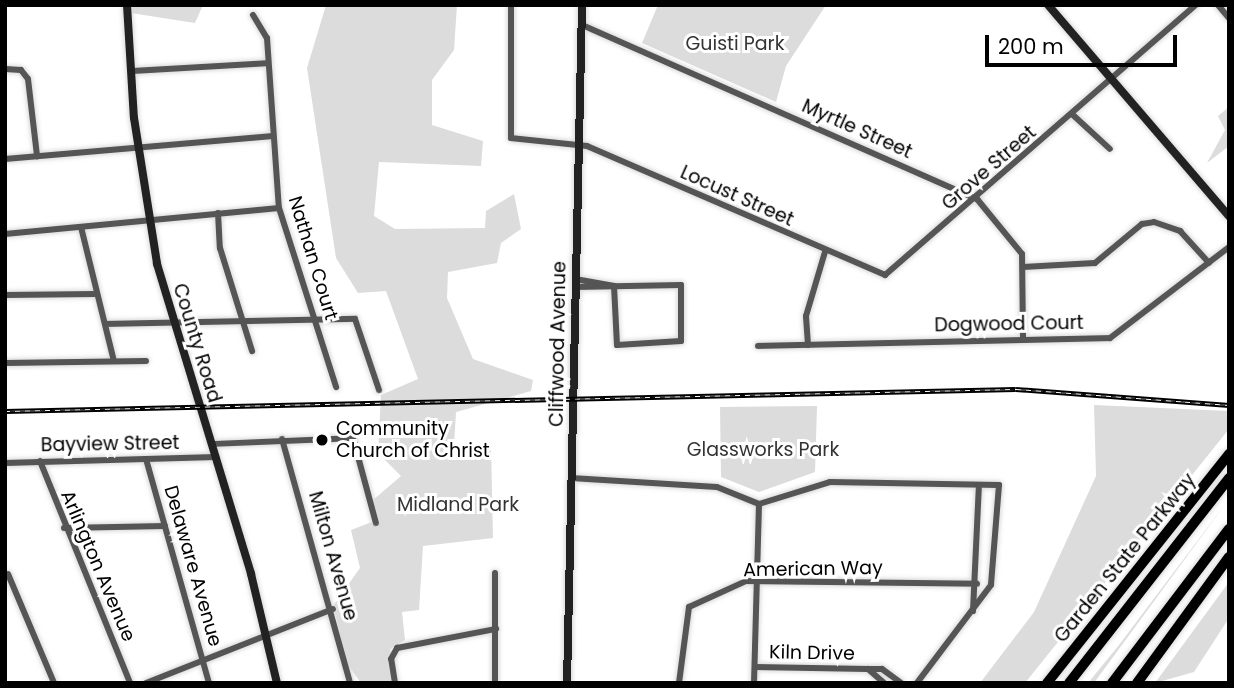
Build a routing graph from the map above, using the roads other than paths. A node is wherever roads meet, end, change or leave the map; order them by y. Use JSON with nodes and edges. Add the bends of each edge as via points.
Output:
{"nodes":[{"id":1,"x":127,"y":5,"type":"edge"},
{"id":2,"x":511,"y":5,"type":"edge"},
{"id":3,"x":582,"y":5,"type":"edge"},
{"id":4,"x":1048,"y":5,"type":"edge"},
{"id":5,"x":1196,"y":5,"type":"edge"},
{"id":6,"x":1218,"y":5,"type":"edge"},
{"id":7,"x":253,"y":15,"type":"dead end"},
{"id":8,"x":1229,"y":18,"type":"edge"},
{"id":9,"x":582,"y":24,"type":"junction"},
{"id":10,"x":268,"y":63,"type":"junction"},
{"id":11,"x":5,"y":69,"type":"edge"},
{"id":12,"x":131,"y":71,"type":"junction"},
{"id":13,"x":1112,"y":80,"type":"junction"},
{"id":14,"x":1073,"y":115,"type":"junction"},
{"id":15,"x":273,"y":136,"type":"junction"},
{"id":16,"x":579,"y":143,"type":"junction"},
{"id":17,"x":138,"y":146,"type":"junction"},
{"id":18,"x":1110,"y":149,"type":"dead end"},
{"id":19,"x":37,"y":156,"type":"junction"},
{"id":20,"x":5,"y":159,"type":"edge"},
{"id":21,"x":977,"y":199,"type":"junction"},
{"id":22,"x":279,"y":208,"type":"junction"},
{"id":23,"x":218,"y":213,"type":"junction"},
{"id":24,"x":1229,"y":215,"type":"edge"},
{"id":25,"x":149,"y":220,"type":"junction"},
{"id":26,"x":81,"y":227,"type":"junction"},
{"id":27,"x":5,"y":234,"type":"edge"},
{"id":28,"x":1229,"y":247,"type":"edge"},
{"id":29,"x":825,"y":252,"type":"junction"},
{"id":30,"x":1209,"y":263,"type":"junction"},
{"id":31,"x":1023,"y":267,"type":"junction"},
{"id":32,"x":883,"y":275,"type":"joint"},
{"id":33,"x":575,"y":283,"type":"junction"},
{"id":34,"x":614,"y":286,"type":"junction"},
{"id":35,"x":95,"y":294,"type":"junction"},
{"id":36,"x":5,"y":295,"type":"edge"},
{"id":37,"x":315,"y":318,"type":"junction"},
{"id":38,"x":244,"y":320,"type":"junction"},
{"id":39,"x":174,"y":321,"type":"junction"},
{"id":40,"x":106,"y":324,"type":"junction"},
{"id":41,"x":1023,"y":339,"type":"junction"},
{"id":42,"x":808,"y":345,"type":"junction"},
{"id":43,"x":758,"y":346,"type":"dead end"},
{"id":44,"x":252,"y":351,"type":"dead end"},
{"id":45,"x":114,"y":361,"type":"junction"},
{"id":46,"x":146,"y":361,"type":"dead end"},
{"id":47,"x":5,"y":363,"type":"edge"},
{"id":48,"x":336,"y":387,"type":"dead end"},
{"id":49,"x":379,"y":390,"type":"dead end"},
{"id":50,"x":282,"y":439,"type":"junction"},
{"id":51,"x":212,"y":444,"type":"junction"},
{"id":52,"x":1229,"y":454,"type":"edge"},
{"id":53,"x":216,"y":457,"type":"junction"},
{"id":54,"x":146,"y":459,"type":"junction"},
{"id":55,"x":40,"y":461,"type":"junction"},
{"id":56,"x":5,"y":463,"type":"edge"},
{"id":57,"x":571,"y":478,"type":"junction"},
{"id":58,"x":1229,"y":478,"type":"edge"},
{"id":59,"x":979,"y":485,"type":"junction"},
{"id":60,"x":759,"y":504,"type":"junction"},
{"id":61,"x":376,"y":523,"type":"dead end"},
{"id":62,"x":165,"y":526,"type":"junction"},
{"id":63,"x":64,"y":528,"type":"junction"},
{"id":64,"x":1229,"y":529,"type":"edge"},
{"id":65,"x":1229,"y":557,"type":"edge"},
{"id":66,"x":495,"y":573,"type":"dead end"},
{"id":67,"x":8,"y":574,"type":"dead end"},
{"id":68,"x":757,"y":581,"type":"junction"},
{"id":69,"x":977,"y":584,"type":"junction"},
{"id":70,"x":333,"y":610,"type":"junction"},
{"id":71,"x":972,"y":613,"type":"junction"},
{"id":72,"x":496,"y":629,"type":"junction"},
{"id":73,"x":268,"y":633,"type":"junction"},
{"id":74,"x":203,"y":659,"type":"junction"},
{"id":75,"x":755,"y":667,"type":"junction"},
{"id":76,"x":868,"y":669,"type":"junction"},
{"id":77,"x":54,"y":683,"type":"edge"},
{"id":78,"x":130,"y":683,"type":"edge"},
{"id":79,"x":146,"y":683,"type":"edge"},
{"id":80,"x":209,"y":683,"type":"edge"},
{"id":81,"x":277,"y":683,"type":"edge"},
{"id":82,"x":350,"y":683,"type":"edge"},
{"id":83,"x":395,"y":683,"type":"edge"},
{"id":84,"x":495,"y":683,"type":"edge"},
{"id":85,"x":567,"y":683,"type":"edge"},
{"id":86,"x":679,"y":683,"type":"edge"},
{"id":87,"x":754,"y":683,"type":"edge"},
{"id":88,"x":884,"y":683,"type":"edge"},
{"id":89,"x":901,"y":683,"type":"edge"},
{"id":90,"x":917,"y":683,"type":"edge"},
{"id":91,"x":1047,"y":683,"type":"edge"},
{"id":92,"x":1069,"y":683,"type":"edge"},
{"id":93,"x":1112,"y":683,"type":"edge"},
{"id":94,"x":1137,"y":683,"type":"edge"}],
"edges":[{"from":1,"to":12,"type":"street","name":"County Road"},
{"from":2,"to":16,"type":"street","name":"Locust Street","via":[[509,136]]},
{"from":3,"to":9,"type":"street","name":"Cliffwood Avenue"},
{"from":4,"to":13,"type":"street"},
{"from":5,"to":13,"type":"street","name":"Grove Street"},
{"from":6,"to":8,"type":"street"},
{"from":7,"to":10,"type":"street","name":"Nathan Court","via":[[264,28]]},
{"from":9,"to":16,"type":"street","name":"Cliffwood Avenue"},
{"from":9,"to":21,"type":"street","name":"Myrtle Street"},
{"from":10,"to":12,"type":"street"},
{"from":10,"to":15,"type":"street","name":"Nathan Court"},
{"from":11,"to":19,"type":"street","via":[[21,70],[28,79]]},
{"from":12,"to":17,"type":"street","name":"County Road"},
{"from":13,"to":14,"type":"street","name":"Grove Street"},
{"from":13,"to":24,"type":"street"},
{"from":14,"to":18,"type":"street"},
{"from":14,"to":21,"type":"street","name":"Grove Street"},
{"from":15,"to":17,"type":"street"},
{"from":15,"to":22,"type":"street","name":"Nathan Court"},
{"from":16,"to":29,"type":"street","name":"Locust Street"},
{"from":16,"to":33,"type":"street","name":"Cliffwood Avenue"},
{"from":17,"to":19,"type":"street"},
{"from":17,"to":25,"type":"street","name":"County Road"},
{"from":19,"to":20,"type":"street"},
{"from":21,"to":31,"type":"street","name":"Myrtle Street","via":[[1018,248]]},
{"from":21,"to":32,"type":"street","name":"Grove Street","via":[[895,271]]},
{"from":22,"to":23,"type":"street"},
{"from":22,"to":37,"type":"street","name":"Nathan Court"},
{"from":23,"to":25,"type":"street"},
{"from":23,"to":38,"type":"street","via":[[220,248]]},
{"from":25,"to":26,"type":"street"},
{"from":25,"to":39,"type":"street","name":"County Road"},
{"from":26,"to":27,"type":"street"},
{"from":26,"to":35,"type":"street"},
{"from":28,"to":30,"type":"street","name":"Dogwood Court"},
{"from":29,"to":32,"type":"street","name":"Locust Street"},
{"from":29,"to":42,"type":"street","via":[[806,316]]},
{"from":30,"to":31,"type":"street","via":[[1180,230],[1154,222],[1142,225],[1095,263]]},
{"from":30,"to":41,"type":"street","name":"Dogwood Court","via":[[1125,332]]},
{"from":31,"to":41,"type":"street","name":"Myrtle Street"},
{"from":33,"to":34,"type":"street"},
{"from":33,"to":57,"type":"street","name":"Cliffwood Avenue"},
{"from":34,"to":34,"type":"street","via":[[681,285],[681,341],[617,345]]},
{"from":35,"to":36,"type":"street"},
{"from":35,"to":40,"type":"street"},
{"from":37,"to":38,"type":"street"},
{"from":37,"to":48,"type":"street","name":"Nathan Court"},
{"from":37,"to":49,"type":"street","via":[[357,320]]},
{"from":38,"to":39,"type":"street"},
{"from":38,"to":44,"type":"street"},
{"from":39,"to":40,"type":"street"},
{"from":39,"to":51,"type":"street","name":"County Road"},
{"from":40,"to":45,"type":"street"},
{"from":41,"to":42,"type":"street","name":"Dogwood Court"},
{"from":42,"to":43,"type":"street","name":"Dogwood Court"},
{"from":45,"to":46,"type":"street"},
{"from":45,"to":47,"type":"street"},
{"from":50,"to":51,"type":"street"},
{"from":50,"to":61,"type":"street","via":[[355,439]]},
{"from":50,"to":70,"type":"street","name":"Milton Avenue"},
{"from":51,"to":53,"type":"street","name":"County Road"},
{"from":52,"to":91,"type":"highway","name":"Garden State Parkway"},
{"from":53,"to":54,"type":"street","name":"Bayview Street"},
{"from":53,"to":73,"type":"street","name":"County Road"},
{"from":54,"to":55,"type":"street","name":"Bayview Street"},
{"from":54,"to":62,"type":"street","name":"Delaware Avenue"},
{"from":55,"to":56,"type":"street","name":"Bayview Street"},
{"from":55,"to":63,"type":"street","name":"Arlington Avenue"},
{"from":57,"to":60,"type":"street","via":[[717,487]]},
{"from":57,"to":85,"type":"street","name":"Cliffwood Avenue"},
{"from":58,"to":92,"type":"highway","name":"Garden State Parkway"},
{"from":59,"to":60,"type":"street","via":[[831,482]]},
{"from":59,"to":69,"type":"street"},
{"from":59,"to":71,"type":"street","via":[[999,485],[993,577]]},
{"from":60,"to":68,"type":"street"},
{"from":62,"to":63,"type":"street"},
{"from":62,"to":74,"type":"street","name":"Delaware Avenue"},
{"from":63,"to":78,"type":"street","name":"Arlington Avenue"},
{"from":64,"to":93,"type":"highway"},
{"from":65,"to":94,"type":"highway"},
{"from":66,"to":72,"type":"street"},
{"from":67,"to":77,"type":"street"},
{"from":68,"to":69,"type":"street","name":"American Way"},
{"from":68,"to":75,"type":"street"},
{"from":68,"to":86,"type":"street","name":"American Way","via":[[689,607]]},
{"from":69,"to":71,"type":"street"},
{"from":70,"to":73,"type":"street"},
{"from":70,"to":82,"type":"street","name":"Milton Avenue"},
{"from":71,"to":90,"type":"street"},
{"from":72,"to":83,"type":"street","via":[[401,646],[392,654]]},
{"from":72,"to":84,"type":"street"},
{"from":73,"to":74,"type":"street"},
{"from":73,"to":81,"type":"street","name":"County Road"},
{"from":74,"to":79,"type":"street"},
{"from":74,"to":80,"type":"street","name":"Delaware Avenue"},
{"from":75,"to":76,"type":"street","name":"Kiln Drive"},
{"from":75,"to":87,"type":"street"},
{"from":76,"to":88,"type":"street","name":"Kiln Drive"},
{"from":76,"to":89,"type":"street","name":"Kiln Drive","via":[[882,669]]}]}
